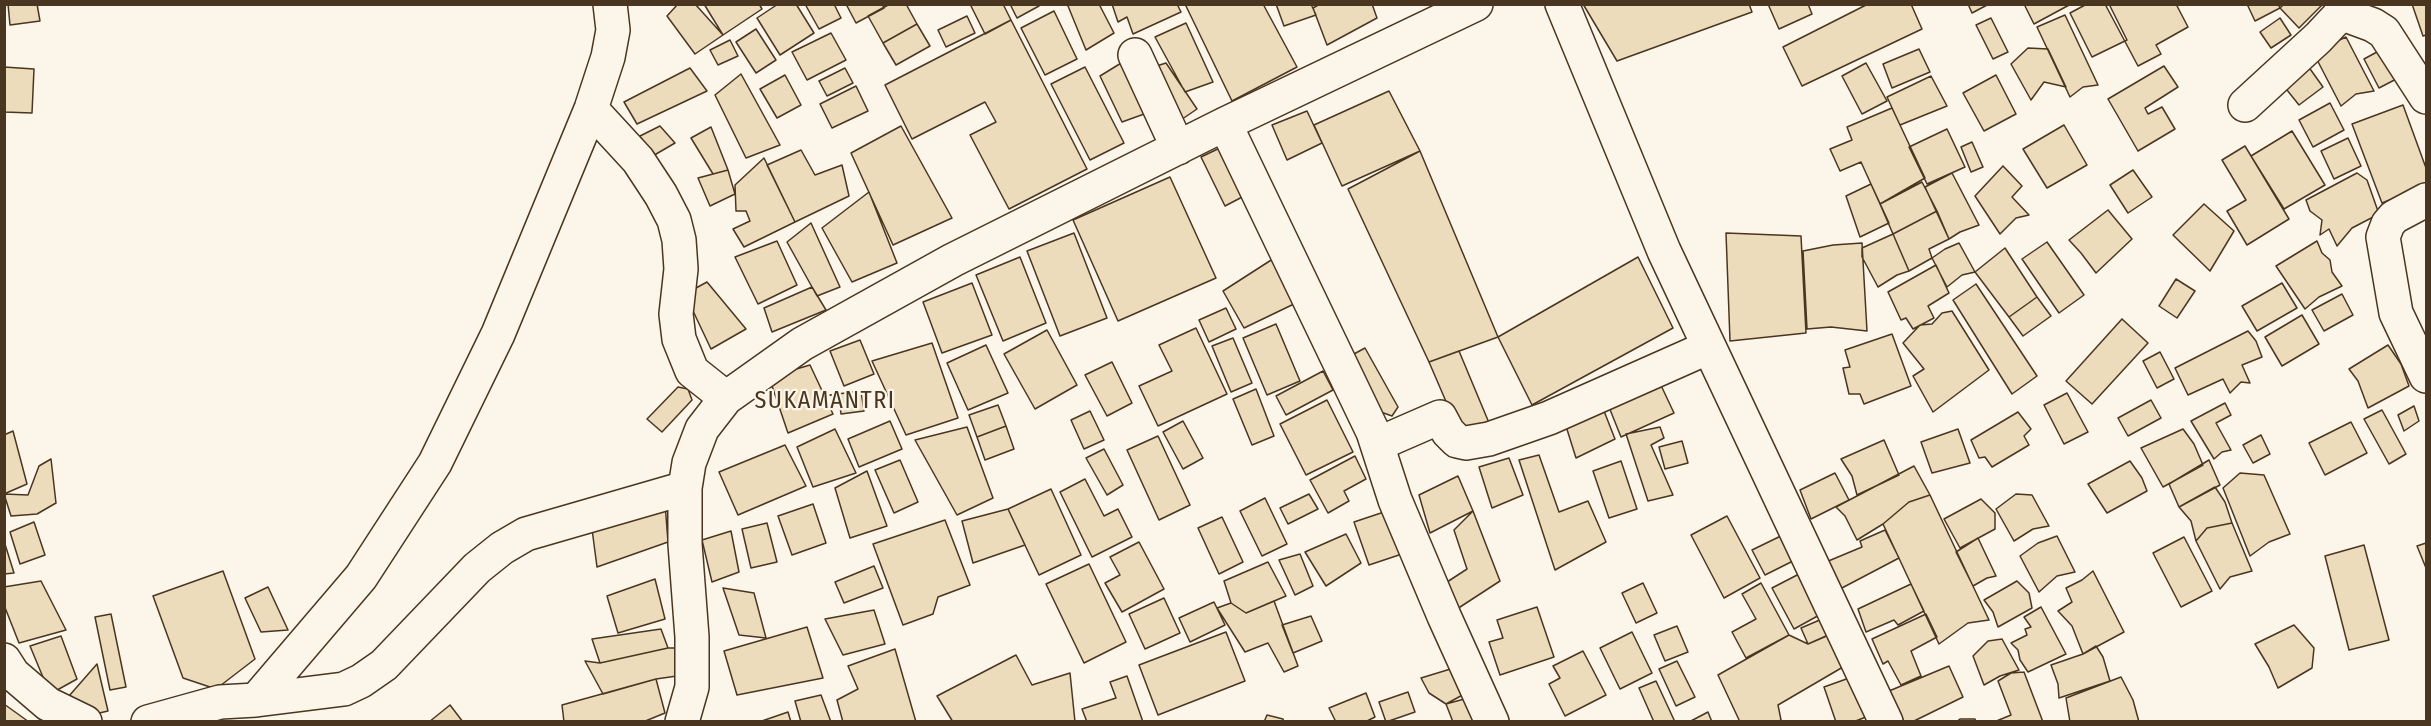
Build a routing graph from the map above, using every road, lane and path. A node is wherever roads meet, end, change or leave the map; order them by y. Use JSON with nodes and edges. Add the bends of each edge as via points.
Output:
{"nodes":[{"id":1,"x":610,"y":4,"type":"edge"},
{"id":2,"x":1476,"y":4,"type":"edge"},
{"id":3,"x":1562,"y":4,"type":"edge"},
{"id":4,"x":2347,"y":9,"type":"edge"},
{"id":5,"x":1135,"y":55,"type":"dead end"},
{"id":6,"x":2427,"y":97,"type":"edge"},
{"id":7,"x":2244,"y":105,"type":"dead end"},
{"id":8,"x":591,"y":109,"type":"junction"},
{"id":9,"x":1225,"y":124,"type":"junction"},
{"id":10,"x":1178,"y":148,"type":"junction"},
{"id":11,"x":2427,"y":200,"type":"edge"},
{"id":12,"x":1709,"y":347,"type":"junction"},
{"id":13,"x":2427,"y":376,"type":"edge"},
{"id":14,"x":726,"y":398,"type":"junction"},
{"id":15,"x":1378,"y":444,"type":"junction"},
{"id":16,"x":685,"y":488,"type":"junction"},
{"id":17,"x":4,"y":660,"type":"edge"},
{"id":18,"x":256,"y":700,"type":"junction"},
{"id":19,"x":85,"y":722,"type":"edge"},
{"id":20,"x":148,"y":722,"type":"edge"},
{"id":21,"x":682,"y":722,"type":"edge"},
{"id":22,"x":1492,"y":722,"type":"edge"},
{"id":23,"x":1886,"y":722,"type":"edge"}],
"edges":[{"from":1,"to":8,"type":"street","via":[[613,30]]},
{"from":2,"to":9,"type":"street"},
{"from":3,"to":12,"type":"street","via":[[1664,251]]},
{"from":4,"to":6,"type":"street","via":[[2384,32]]},
{"from":4,"to":7,"type":"street"},
{"from":5,"to":10,"type":"street"},
{"from":8,"to":14,"type":"street","via":[[638,160],[674,220],[681,269],[675,314],[680,339],[692,371]]},
{"from":8,"to":18,"type":"street","via":[[498,334],[435,463],[361,577]]},
{"from":9,"to":10,"type":"street"},
{"from":9,"to":15,"type":"street"},
{"from":10,"to":14,"type":"street","via":[[953,260],[846,319],[802,344]]},
{"from":11,"to":13,"type":"street","via":[[2394,217],[2383,237],[2396,313]]},
{"from":12,"to":15,"type":"street","via":[[1550,418],[1489,439],[1457,441],[1440,417]]},
{"from":12,"to":23,"type":"street"},
{"from":14,"to":16,"type":"street","via":[[702,429],[689,463]]},
{"from":15,"to":22,"type":"street","via":[[1395,500]]},
{"from":16,"to":18,"type":"street","via":[[526,534],[502,548],[477,568],[384,665],[361,681],[344,689]]},
{"from":16,"to":21,"type":"street","via":[[692,687]]},
{"from":17,"to":19,"type":"street","via":[[13,674],[48,704]]},
{"from":18,"to":20,"type":"street","via":[[220,702]]}]}
